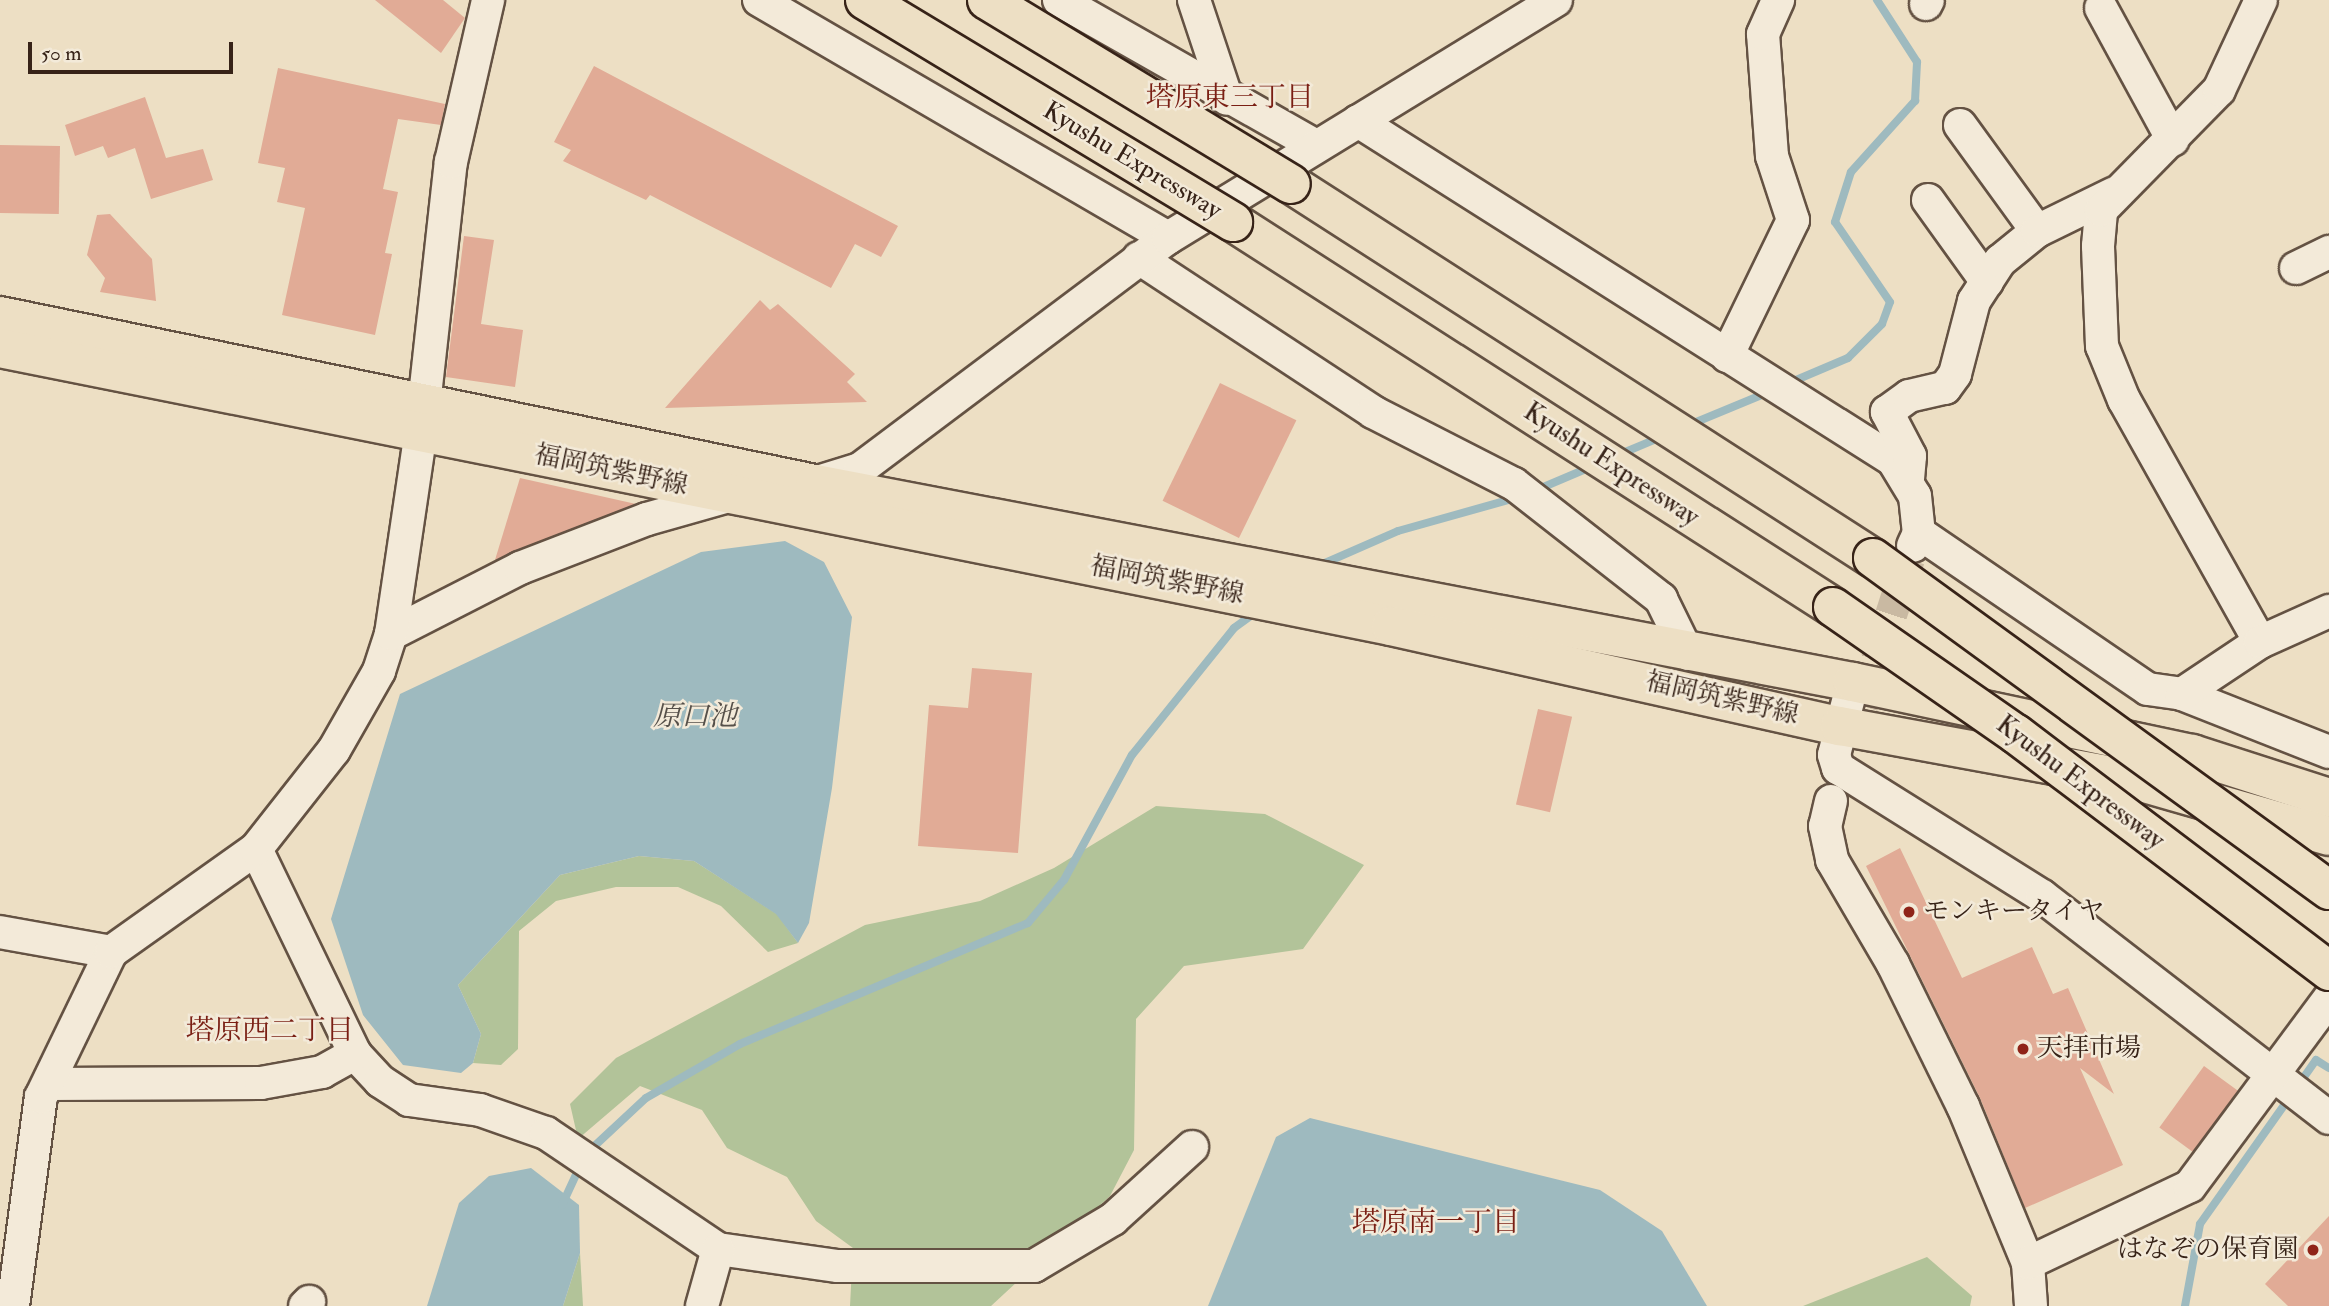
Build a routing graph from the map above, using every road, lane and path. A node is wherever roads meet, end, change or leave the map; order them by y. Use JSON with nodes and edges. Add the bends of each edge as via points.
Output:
{"nodes":[{"id":1,"x":488,"y":0,"type":"edge"},
{"id":2,"x":760,"y":0,"type":"edge"},
{"id":3,"x":865,"y":0,"type":"edge"},
{"id":4,"x":987,"y":0,"type":"edge"},
{"id":5,"x":1059,"y":0,"type":"edge"},
{"id":6,"x":1194,"y":0,"type":"edge"},
{"id":7,"x":1556,"y":0,"type":"edge"},
{"id":8,"x":1779,"y":0,"type":"edge"},
{"id":9,"x":2261,"y":0,"type":"edge"},
{"id":10,"x":2101,"y":8,"type":"dead end"},
{"id":11,"x":1227,"y":99,"type":"junction"},
{"id":12,"x":1358,"y":121,"type":"junction"},
{"id":13,"x":1960,"y":125,"type":"dead end"},
{"id":14,"x":2173,"y":140,"type":"junction"},
{"id":15,"x":1316,"y":146,"type":"junction"},
{"id":16,"x":2113,"y":194,"type":"junction"},
{"id":17,"x":1928,"y":200,"type":"dead end"},
{"id":18,"x":2036,"y":231,"type":"junction"},
{"id":19,"x":1167,"y":238,"type":"junction"},
{"id":20,"x":2329,"y":252,"type":"edge"},
{"id":21,"x":1139,"y":258,"type":"junction"},
{"id":22,"x":2296,"y":268,"type":"dead end"},
{"id":23,"x":1987,"y":282,"type":"junction"},
{"id":24,"x":0,"y":316,"type":"edge"},
{"id":25,"x":0,"y":348,"type":"edge"},
{"id":26,"x":1727,"y":356,"type":"junction"},
{"id":27,"x":423,"y":416,"type":"junction"},
{"id":28,"x":1908,"y":478,"type":"junction"},
{"id":29,"x":815,"y":484,"type":"junction"},
{"id":30,"x":727,"y":495,"type":"junction"},
{"id":31,"x":2329,"y":611,"type":"edge"},
{"id":32,"x":391,"y":634,"type":"junction"},
{"id":33,"x":2260,"y":642,"type":"junction"},
{"id":34,"x":1688,"y":653,"type":"junction"},
{"id":35,"x":1853,"y":682,"type":"junction"},
{"id":36,"x":2182,"y":694,"type":"junction"},
{"id":37,"x":1840,"y":726,"type":"junction"},
{"id":38,"x":2329,"y":752,"type":"edge"},
{"id":39,"x":2329,"y":798,"type":"edge"},
{"id":40,"x":1831,"y":801,"type":"dead end"},
{"id":41,"x":2329,"y":836,"type":"edge"},
{"id":42,"x":256,"y":849,"type":"junction"},
{"id":43,"x":2329,"y":890,"type":"edge"},
{"id":44,"x":0,"y":932,"type":"edge"},
{"id":45,"x":111,"y":952,"type":"junction"},
{"id":46,"x":2329,"y":971,"type":"edge"},
{"id":47,"x":2329,"y":999,"type":"edge"},
{"id":48,"x":355,"y":1054,"type":"junction"},
{"id":49,"x":2270,"y":1072,"type":"junction"},
{"id":50,"x":48,"y":1084,"type":"junction"},
{"id":51,"x":2329,"y":1118,"type":"edge"},
{"id":52,"x":1192,"y":1147,"type":"dead end"},
{"id":53,"x":718,"y":1249,"type":"junction"},
{"id":54,"x":2028,"y":1264,"type":"junction"},
{"id":55,"x":13,"y":1306,"type":"edge"},
{"id":56,"x":702,"y":1306,"type":"edge"},
{"id":57,"x":2031,"y":1306,"type":"edge"}],
"edges":[{"from":1,"to":27,"type":"street","via":[[451,162]]},
{"from":2,"to":19,"type":"street"},
{"from":3,"to":46,"type":"main road","name":"Kyushu Expressway","bridge":true,"via":[[1233,222],[1833,607],[2016,734]]},
{"from":4,"to":43,"type":"main road","bridge":true,"via":[[1291,184],[1873,558]]},
{"from":5,"to":11,"type":"street"},
{"from":6,"to":11,"type":"street"},
{"from":7,"to":12,"type":"street"},
{"from":8,"to":26,"type":"street","via":[[1763,34],[1772,156],[1793,220]]},
{"from":9,"to":14,"type":"street","via":[[2219,90]]},
{"from":10,"to":14,"type":"street"},
{"from":11,"to":15,"type":"street"},
{"from":12,"to":15,"type":"street"},
{"from":12,"to":26,"type":"street"},
{"from":13,"to":18,"type":"street"},
{"from":14,"to":16,"type":"street"},
{"from":15,"to":19,"type":"street"},
{"from":16,"to":18,"type":"street"},
{"from":16,"to":33,"type":"street","via":[[2101,210],[2098,246],[2102,346],[2124,400]]},
{"from":17,"to":23,"type":"street"},
{"from":18,"to":23,"type":"street","via":[[2000,261]]},
{"from":19,"to":21,"type":"street"},
{"from":20,"to":22,"type":"street"},
{"from":21,"to":29,"type":"street","via":[[860,469]]},
{"from":21,"to":34,"type":"street","via":[[1373,412],[1514,484],[1661,599]]},
{"from":23,"to":28,"type":"street","via":[[1974,301],[1955,374],[1945,388],[1909,396],[1886,412],[1910,456]]},
{"from":24,"to":27,"type":"main road","name":"福岡筑紫野線"},
{"from":25,"to":27,"type":"main road","name":"福岡筑紫野線"},
{"from":26,"to":28,"type":"street","via":[[1893,460]]},
{"from":27,"to":29,"type":"main road","name":"福岡筑紫野線"},
{"from":27,"to":30,"type":"main road","name":"福岡筑紫野線"},
{"from":27,"to":32,"type":"street"},
{"from":28,"to":36,"type":"street","via":[[1916,540],[2148,690]]},
{"from":29,"to":30,"type":"street"},
{"from":29,"to":34,"type":"main road","name":"福岡筑紫野線"},
{"from":30,"to":32,"type":"street","via":[[533,563]]},
{"from":30,"to":37,"type":"main road","name":"福岡筑紫野線","via":[[1391,626]]},
{"from":31,"to":33,"type":"street"},
{"from":32,"to":42,"type":"street","via":[[363,705]]},
{"from":33,"to":36,"type":"street"},
{"from":34,"to":35,"type":"main road","name":"福岡筑紫野線"},
{"from":35,"to":37,"type":"street"},
{"from":35,"to":39,"type":"main road","name":"福岡筑紫野線","via":[[2192,754]]},
{"from":36,"to":38,"type":"street"},
{"from":37,"to":41,"type":"main road","name":"福岡筑紫野線","via":[[2134,780]]},
{"from":37,"to":49,"type":"street","via":[[1838,768],[2042,896]]},
{"from":40,"to":54,"type":"street","via":[[1825,826],[1832,860],[1893,964],[1957,1094]]},
{"from":42,"to":45,"type":"street"},
{"from":42,"to":48,"type":"street"},
{"from":44,"to":45,"type":"street"},
{"from":45,"to":50,"type":"street"},
{"from":47,"to":49,"type":"street"},
{"from":48,"to":50,"type":"street","via":[[322,1072],[261,1083]]},
{"from":48,"to":53,"type":"street","via":[[409,1100],[480,1110],[546,1133]]},
{"from":49,"to":51,"type":"street"},
{"from":49,"to":54,"type":"street","via":[[2190,1186]]},
{"from":50,"to":55,"type":"street"},
{"from":52,"to":53,"type":"street","via":[[1113,1219],[1034,1266],[838,1266]]},
{"from":53,"to":56,"type":"street"},
{"from":54,"to":57,"type":"street"}]}
